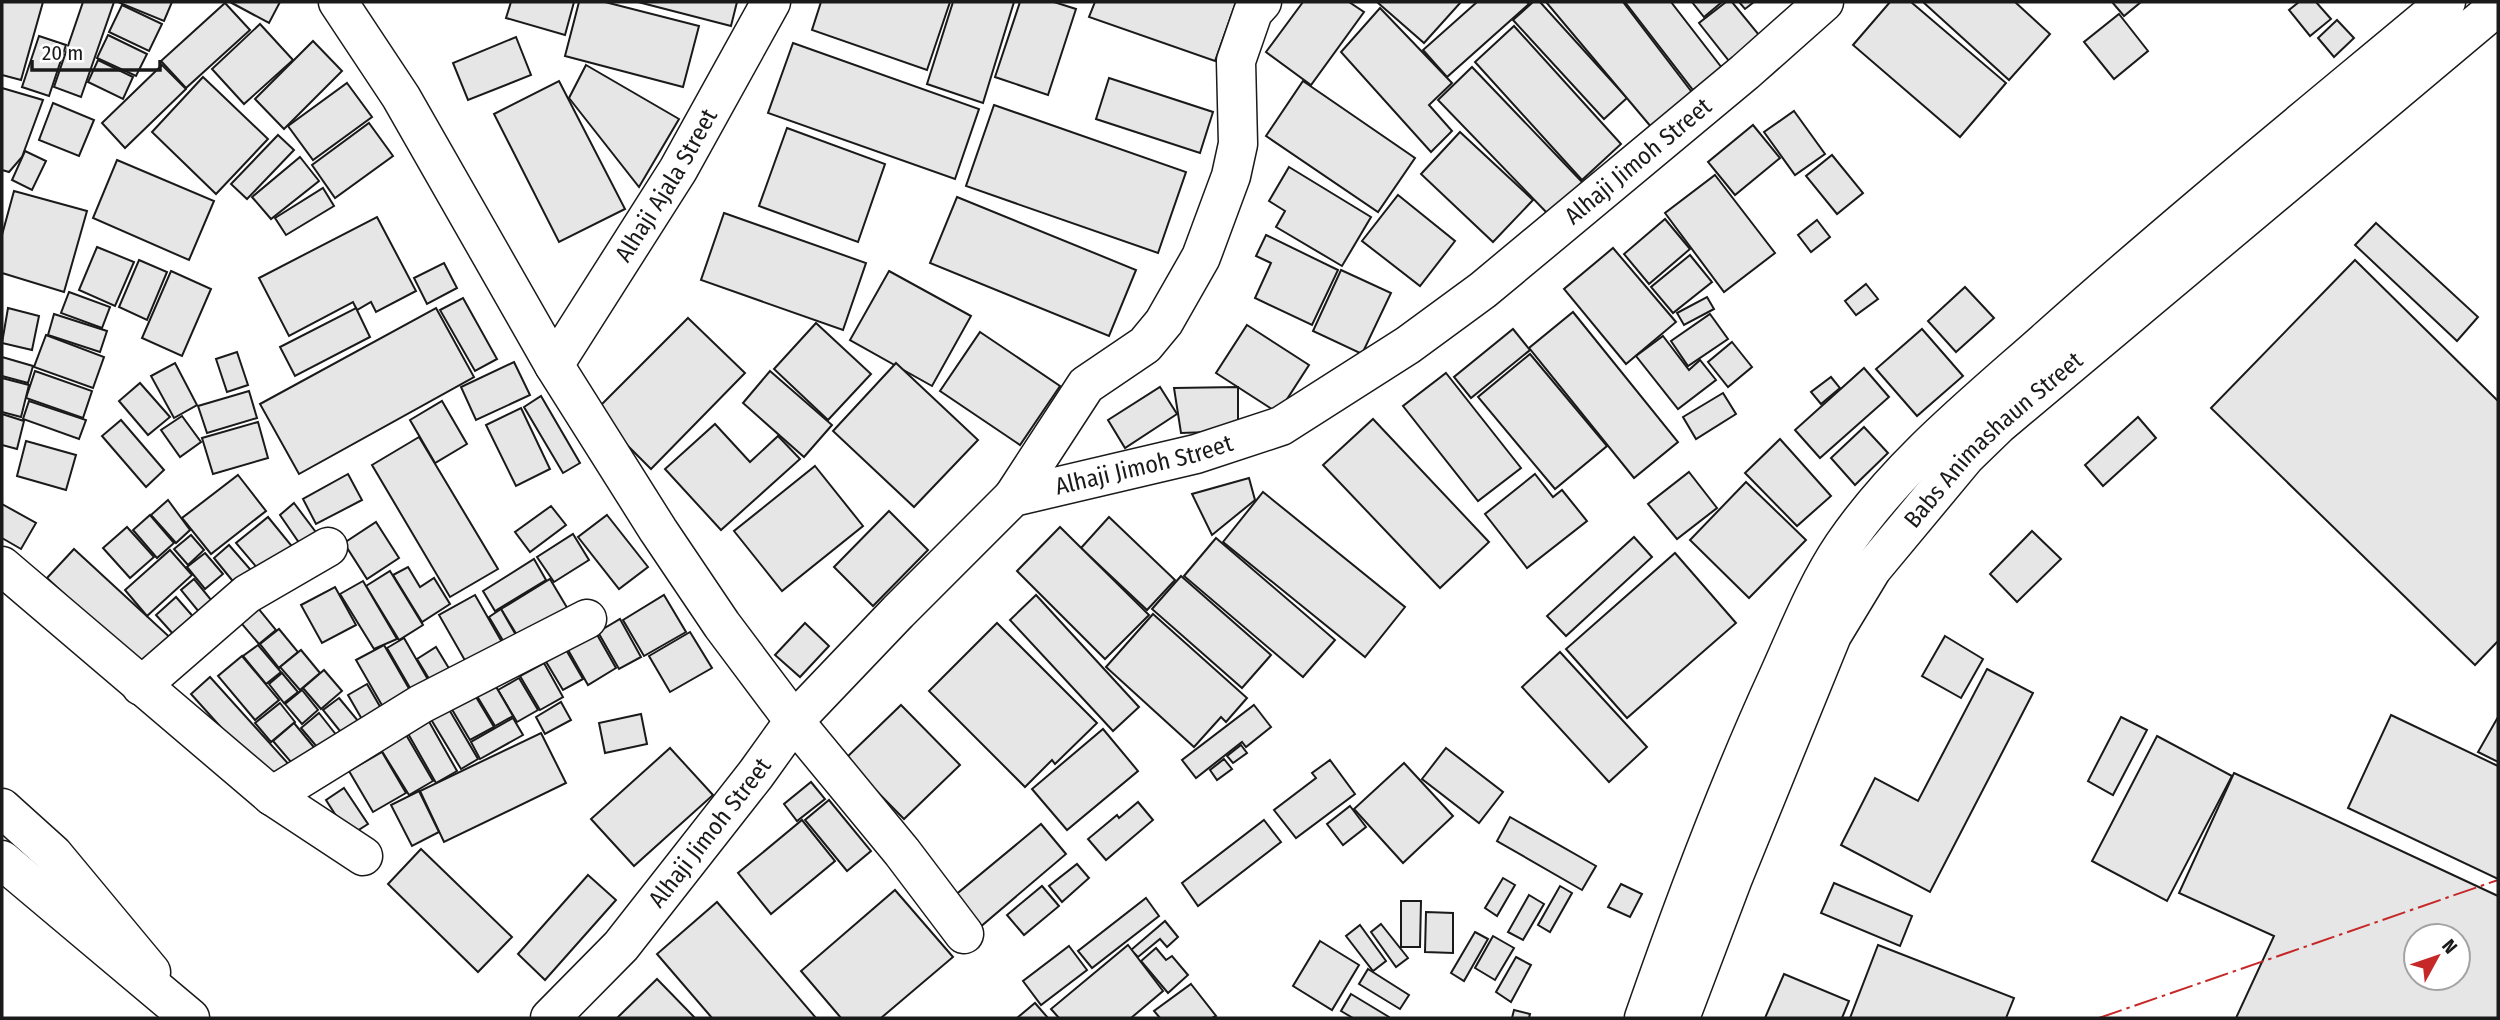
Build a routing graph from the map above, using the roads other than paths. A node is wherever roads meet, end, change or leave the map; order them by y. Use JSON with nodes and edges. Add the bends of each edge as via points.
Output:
{"nodes":[{"id":1,"x":338,"y":2,"type":"edge"},
{"id":2,"x":771,"y":2,"type":"edge"},
{"id":3,"x":1262,"y":2,"type":"edge"},
{"id":4,"x":1824,"y":2,"type":"edge"},
{"id":5,"x":2446,"y":2,"type":"edge"},
{"id":6,"x":2498,"y":6,"type":"edge"},
{"id":7,"x":2258,"y":158,"type":"junction"},
{"id":8,"x":2280,"y":190,"type":"junction"},
{"id":9,"x":554,"y":365,"type":"junction"},
{"id":10,"x":1013,"y":497,"type":"junction"},
{"id":11,"x":328,"y":547,"type":"dead end"},
{"id":12,"x":2,"y":566,"type":"edge"},
{"id":13,"x":587,"y":619,"type":"dead end"},
{"id":14,"x":141,"y":686,"type":"junction"},
{"id":15,"x":794,"y":721,"type":"junction"},
{"id":16,"x":272,"y":796,"type":"junction"},
{"id":17,"x":2,"y":808,"type":"edge"},
{"id":18,"x":363,"y":856,"type":"dead end"},
{"id":19,"x":2,"y":860,"type":"edge"},
{"id":20,"x":964,"y":934,"type":"dead end"},
{"id":21,"x":188,"y":1016,"type":"edge"},
{"id":22,"x":550,"y":1018,"type":"edge"},
{"id":23,"x":1644,"y":1018,"type":"edge"},
{"id":24,"x":1680,"y":1018,"type":"edge"}],
"edges":[{"from":1,"to":9,"type":"main road","via":[[401,97]]},
{"from":2,"to":9,"type":"main road","name":"Alhaji Ajala Street","via":[[678,170]]},
{"from":3,"to":10,"type":"main road","via":[[1253,12],[1236,61],[1238,144],[1231,176],[1200,257],[1164,322],[1146,345],[1086,385]]},
{"from":4,"to":10,"type":"main road","name":"Alhaji Jimoh Street","via":[[1483,290],[1408,345],[1281,426],[1196,454]]},
{"from":5,"to":7,"type":"main road","name":"Babs Animashaun Street"},
{"from":6,"to":8,"type":"main road","name":"Babs Animashaun Street"},
{"from":7,"to":8,"type":"main road"},
{"from":7,"to":23,"type":"main road","name":"Babs Animashaun Street","via":[[1963,414],[1876,502],[1842,547],[1813,599],[1724,801]]},
{"from":8,"to":24,"type":"main road","name":"Babs Animashaun Street","via":[[1998,425],[1966,456],[1872,569],[1832,635]]},
{"from":9,"to":15,"type":"main road","via":[[722,625]]},
{"from":10,"to":15,"type":"main road","name":"Alhaji Jimoh Street"},
{"from":11,"to":14,"type":"main road","via":[[247,594]]},
{"from":12,"to":14,"type":"main road"},
{"from":13,"to":16,"type":"main road","via":[[421,704]]},
{"from":14,"to":16,"type":"main road"},
{"from":15,"to":20,"type":"main road"},
{"from":15,"to":22,"type":"main road","name":"Alhaji Jimoh Street","via":[[621,946]]},
{"from":16,"to":18,"type":"main road"},
{"from":17,"to":21,"type":"main road","via":[[53,854]]},
{"from":19,"to":21,"type":"main road"}]}
